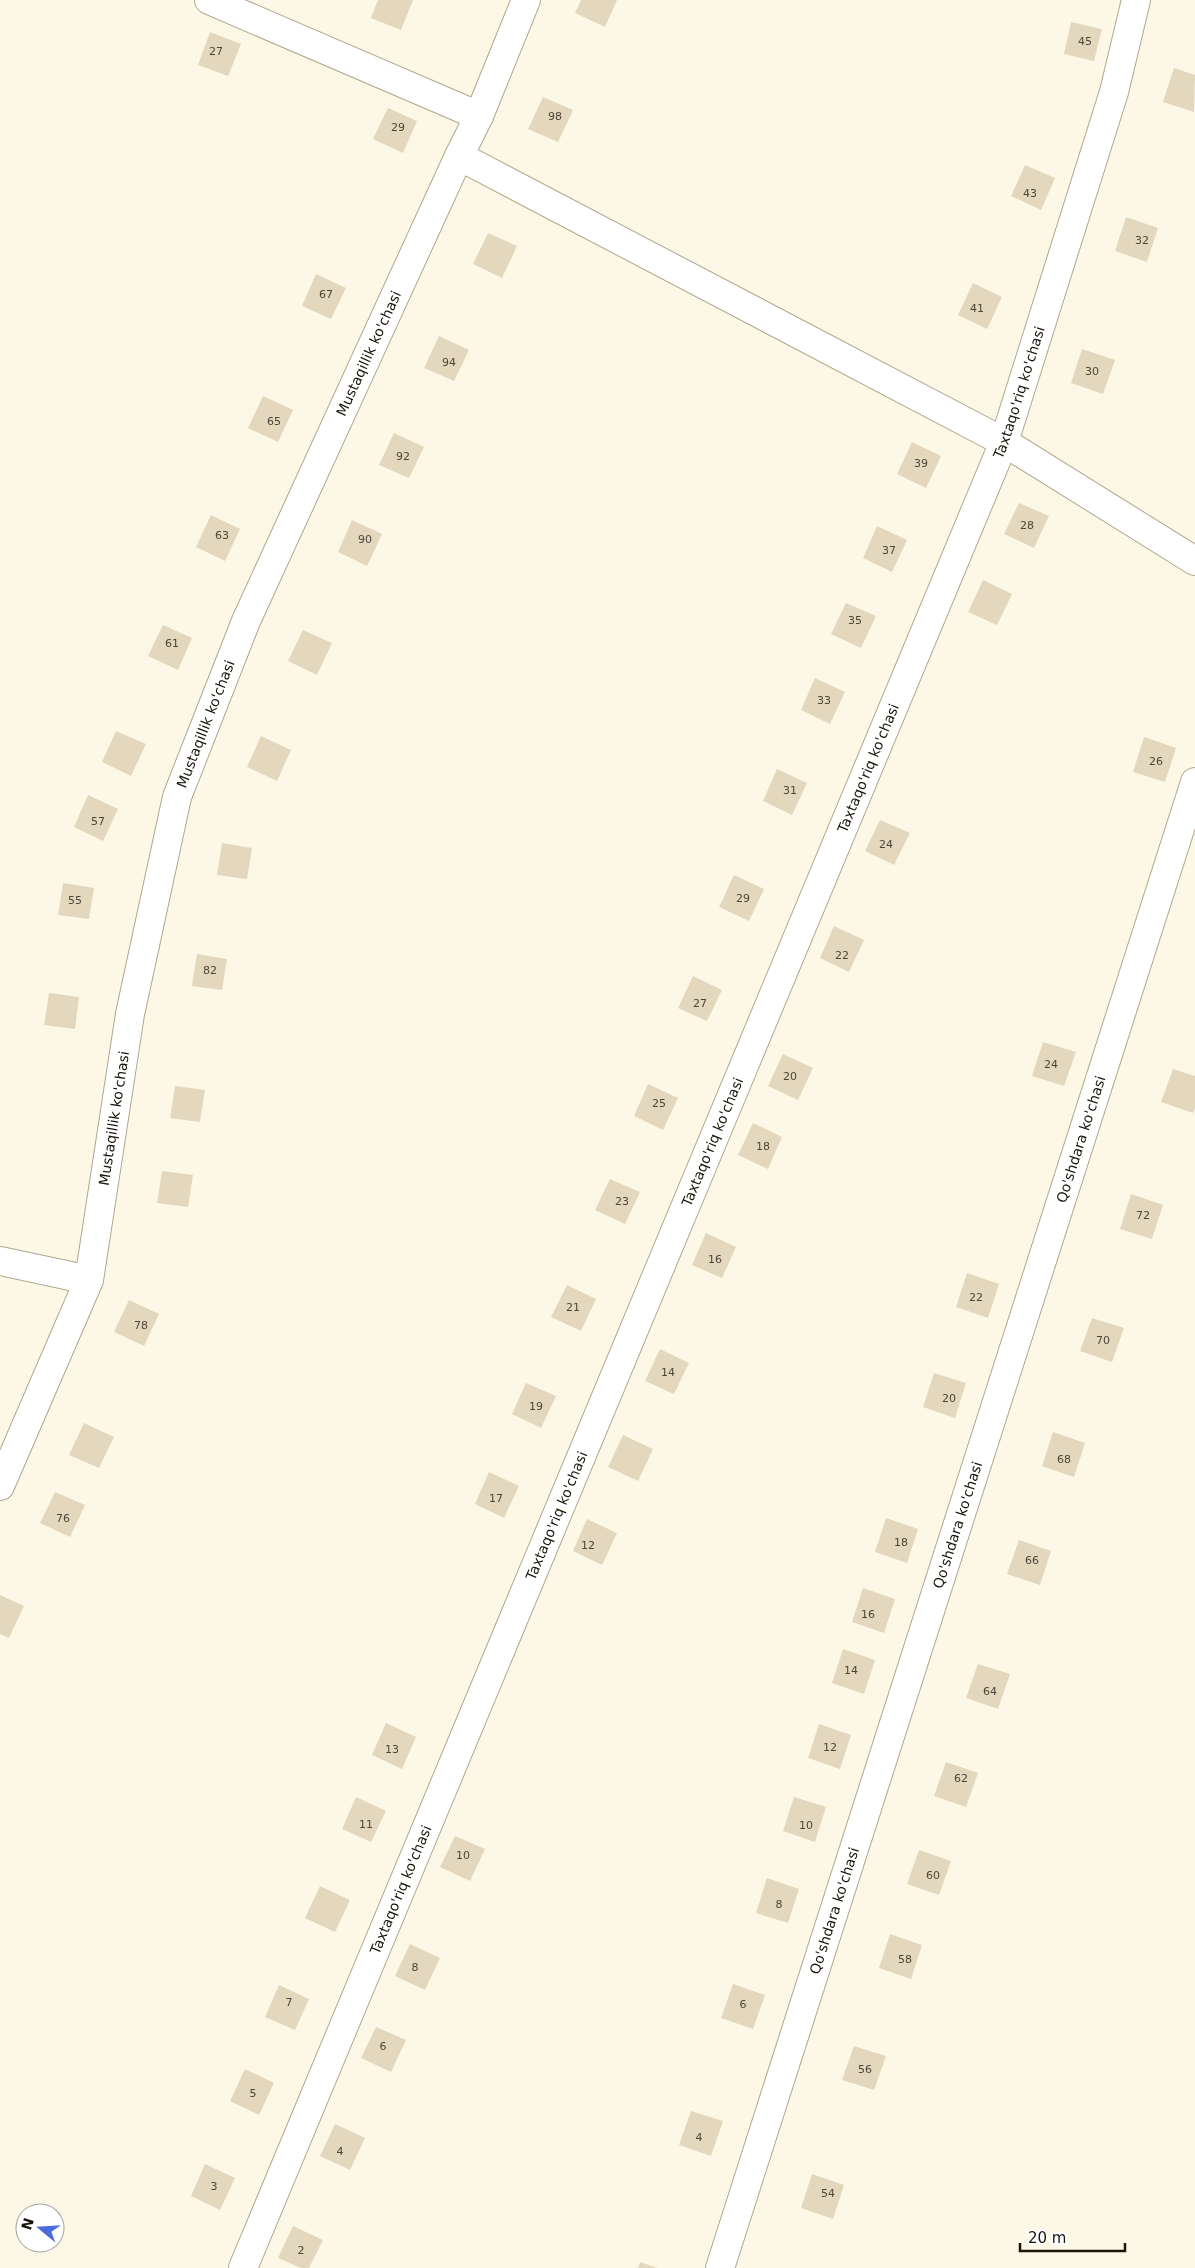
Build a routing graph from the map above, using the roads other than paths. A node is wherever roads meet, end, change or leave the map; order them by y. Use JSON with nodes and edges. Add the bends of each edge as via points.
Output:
{"nodes":[{"id":1,"x":209,"y":0,"type":"edge"},
{"id":2,"x":526,"y":0,"type":"edge"},
{"id":3,"x":1136,"y":0,"type":"edge"},
{"id":4,"x":479,"y":116,"type":"junction"},
{"id":5,"x":459,"y":156,"type":"junction"},
{"id":6,"x":1004,"y":442,"type":"junction"},
{"id":7,"x":1195,"y":561,"type":"edge"},
{"id":8,"x":1195,"y":782,"type":"edge"},
{"id":9,"x":0,"y":1261,"type":"edge"},
{"id":10,"x":89,"y":1280,"type":"junction"},
{"id":11,"x":0,"y":1486,"type":"edge"},
{"id":12,"x":243,"y":2268,"type":"edge"},
{"id":13,"x":720,"y":2268,"type":"edge"}],
"edges":[{"from":1,"to":4,"type":"street"},
{"from":2,"to":4,"type":"street","name":"Mustaqillik ko'chasi"},
{"from":3,"to":6,"type":"street","name":"Taxtaqo'riq ko'chasi","via":[[1114,92]]},
{"from":4,"to":5,"type":"street","name":"Mustaqillik ko'chasi"},
{"from":5,"to":6,"type":"street"},
{"from":5,"to":10,"type":"street","name":"Mustaqillik ko'chasi","via":[[246,621],[177,797],[130,1014]]},
{"from":6,"to":7,"type":"street"},
{"from":6,"to":12,"type":"street","name":"Taxtaqo'riq ko'chasi"},
{"from":8,"to":13,"type":"street","name":"Qo'shdara ko'chasi"},
{"from":9,"to":10,"type":"street"},
{"from":10,"to":11,"type":"street","name":"Mustaqillik ko'chasi"}]}
